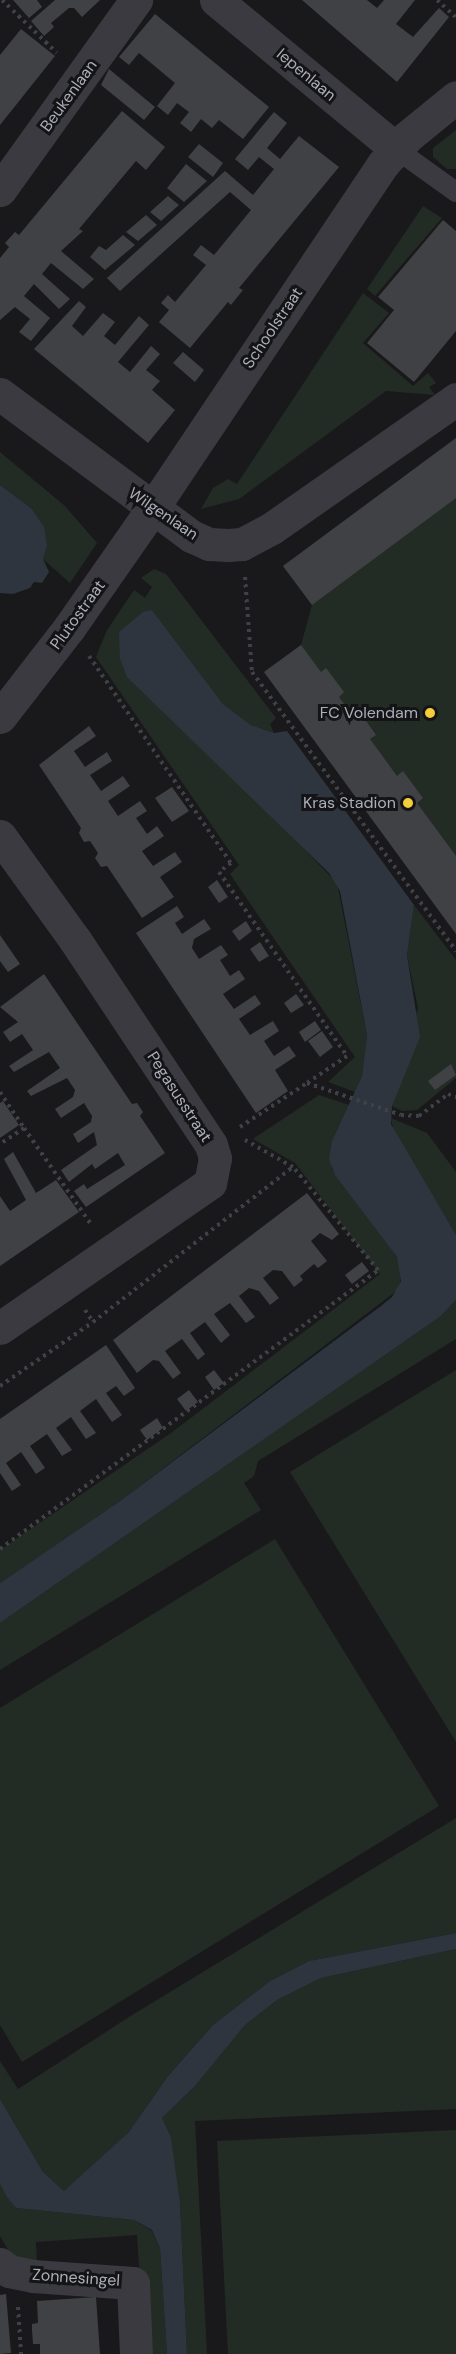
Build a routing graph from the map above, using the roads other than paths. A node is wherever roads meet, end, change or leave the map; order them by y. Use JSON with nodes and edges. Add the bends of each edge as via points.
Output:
{"nodes":[{"id":1,"x":136,"y":0,"type":"edge"},
{"id":2,"x":216,"y":0,"type":"edge"},
{"id":3,"x":456,"y":96,"type":"edge"},
{"id":4,"x":396,"y":149,"type":"junction"},
{"id":5,"x":0,"y":190,"type":"edge"},
{"id":6,"x":456,"y":192,"type":"edge"},
{"id":7,"x":0,"y":394,"type":"edge"},
{"id":8,"x":456,"y":399,"type":"edge"},
{"id":9,"x":152,"y":509,"type":"junction"},
{"id":10,"x":0,"y":717,"type":"edge"},
{"id":11,"x":0,"y":836,"type":"edge"},
{"id":12,"x":0,"y":1328,"type":"edge"},
{"id":13,"x":10,"y":2269,"type":"edge"},
{"id":14,"x":136,"y":2354,"type":"edge"}],
"edges":[{"from":1,"to":5,"type":"street","name":"Beukenlaan"},
{"from":2,"to":4,"type":"street","name":"Iepenlaan"},
{"from":3,"to":4,"type":"street","name":"Schoolstraat"},
{"from":4,"to":6,"type":"lane"},
{"from":4,"to":9,"type":"street","name":"Schoolstraat"},
{"from":7,"to":9,"type":"street","name":"Wilgenlaan"},
{"from":8,"to":9,"type":"street","name":"Wilgenlaan","via":[[272,528],[242,544],[209,544]]},
{"from":9,"to":10,"type":"street","name":"Plutostraat","via":[[69,628]]},
{"from":11,"to":12,"type":"street","name":"Pegasusstraat","via":[[221,1139],[210,1183]]},
{"from":13,"to":14,"type":"street","name":"Zonnesingel","via":[[133,2283]]}]}
